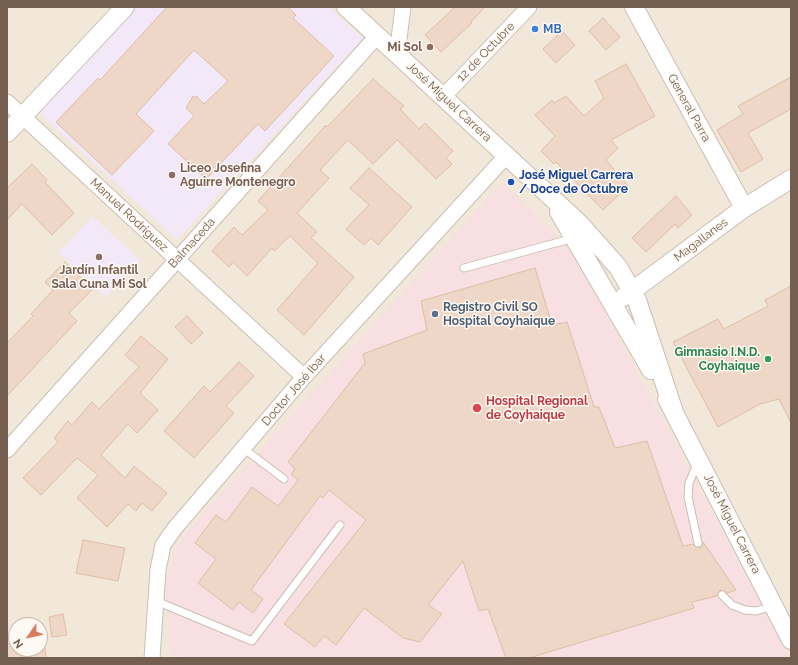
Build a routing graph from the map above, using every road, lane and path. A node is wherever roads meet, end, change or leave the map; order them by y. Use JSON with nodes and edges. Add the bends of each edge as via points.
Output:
{"nodes":[{"id":1,"x":125,"y":7,"type":"edge"},
{"id":2,"x":346,"y":7,"type":"edge"},
{"id":3,"x":403,"y":7,"type":"edge"},
{"id":4,"x":529,"y":7,"type":"edge"},
{"id":5,"x":634,"y":7,"type":"edge"},
{"id":6,"x":377,"y":36,"type":"junction"},
{"id":7,"x":398,"y":55,"type":"junction"},
{"id":8,"x":443,"y":97,"type":"junction"},
{"id":9,"x":7,"y":102,"type":"edge"},
{"id":10,"x":22,"y":116,"type":"junction"},
{"id":11,"x":7,"y":133,"type":"edge"},
{"id":12,"x":507,"y":155,"type":"junction"},
{"id":13,"x":791,"y":179,"type":"edge"},
{"id":14,"x":551,"y":198,"type":"junction"},
{"id":15,"x":744,"y":208,"type":"junction"},
{"id":16,"x":574,"y":238,"type":"junction"},
{"id":17,"x":178,"y":260,"type":"junction"},
{"id":18,"x":464,"y":268,"type":"dead end"},
{"id":19,"x":632,"y":291,"type":"junction"},
{"id":20,"x":614,"y":304,"type":"junction"},
{"id":21,"x":304,"y":377,"type":"junction"},
{"id":22,"x":673,"y":409,"type":"junction"},
{"id":23,"x":243,"y":448,"type":"junction"},
{"id":24,"x":7,"y":450,"type":"edge"},
{"id":25,"x":699,"y":460,"type":"junction"},
{"id":26,"x":284,"y":479,"type":"dead end"},
{"id":27,"x":340,"y":525,"type":"dead end"},
{"id":28,"x":698,"y":543,"type":"dead end"},
{"id":29,"x":722,"y":595,"type":"dead end"},
{"id":30,"x":155,"y":601,"type":"junction"},
{"id":31,"x":773,"y":606,"type":"junction"},
{"id":32,"x":791,"y":640,"type":"edge"},
{"id":33,"x":152,"y":658,"type":"edge"}],
"edges":[{"from":1,"to":10,"type":"street"},
{"from":2,"to":6,"type":"street","name":"José Miguel Carrera"},
{"from":3,"to":7,"type":"street"},
{"from":4,"to":8,"type":"street","name":"12 de Octubre"},
{"from":5,"to":15,"type":"street","name":"General Parra"},
{"from":6,"to":7,"type":"street","name":"José Miguel Carrera"},
{"from":6,"to":17,"type":"street","name":"Balmaceda"},
{"from":7,"to":8,"type":"street","name":"José Miguel Carrera"},
{"from":8,"to":12,"type":"street","name":"José Miguel Carrera"},
{"from":9,"to":10,"type":"street","name":"Manuel Rodríguez"},
{"from":10,"to":11,"type":"street"},
{"from":10,"to":17,"type":"street","name":"Manuel Rodríguez"},
{"from":12,"to":14,"type":"street","name":"José Miguel Carrera"},
{"from":12,"to":21,"type":"street","name":"Doctor José Ibar"},
{"from":13,"to":15,"type":"street","name":"Magallanes"},
{"from":14,"to":16,"type":"street","name":"José Miguel Carrera"},
{"from":14,"to":19,"type":"street","name":"José Miguel Carrera","via":[[604,250]]},
{"from":15,"to":19,"type":"street","name":"Magallanes"},
{"from":16,"to":18,"type":"lane"},
{"from":16,"to":20,"type":"street","name":"José Miguel Carrera"},
{"from":17,"to":21,"type":"street","name":"Manuel Rodríguez"},
{"from":17,"to":24,"type":"street","name":"Balmaceda"},
{"from":19,"to":20,"type":"street","name":"Magallanes"},
{"from":19,"to":22,"type":"street","name":"José Miguel Carrera"},
{"from":20,"to":22,"type":"street","name":"José Miguel Carrera"},
{"from":21,"to":23,"type":"street","name":"Doctor José Ibar"},
{"from":22,"to":25,"type":"street","name":"José Miguel Carrera"},
{"from":23,"to":26,"type":"lane"},
{"from":23,"to":30,"type":"street","name":"Doctor José Ibar","via":[[163,545]]},
{"from":25,"to":28,"type":"lane","via":[[689,483],[688,497]]},
{"from":25,"to":31,"type":"street","name":"José Miguel Carrera"},
{"from":27,"to":30,"type":"lane","via":[[252,641]]},
{"from":29,"to":31,"type":"lane","via":[[732,605],[745,610],[756,612]]},
{"from":30,"to":33,"type":"street","name":"Doctor José Ibar"},
{"from":31,"to":32,"type":"street","name":"José Miguel Carrera"}]}
